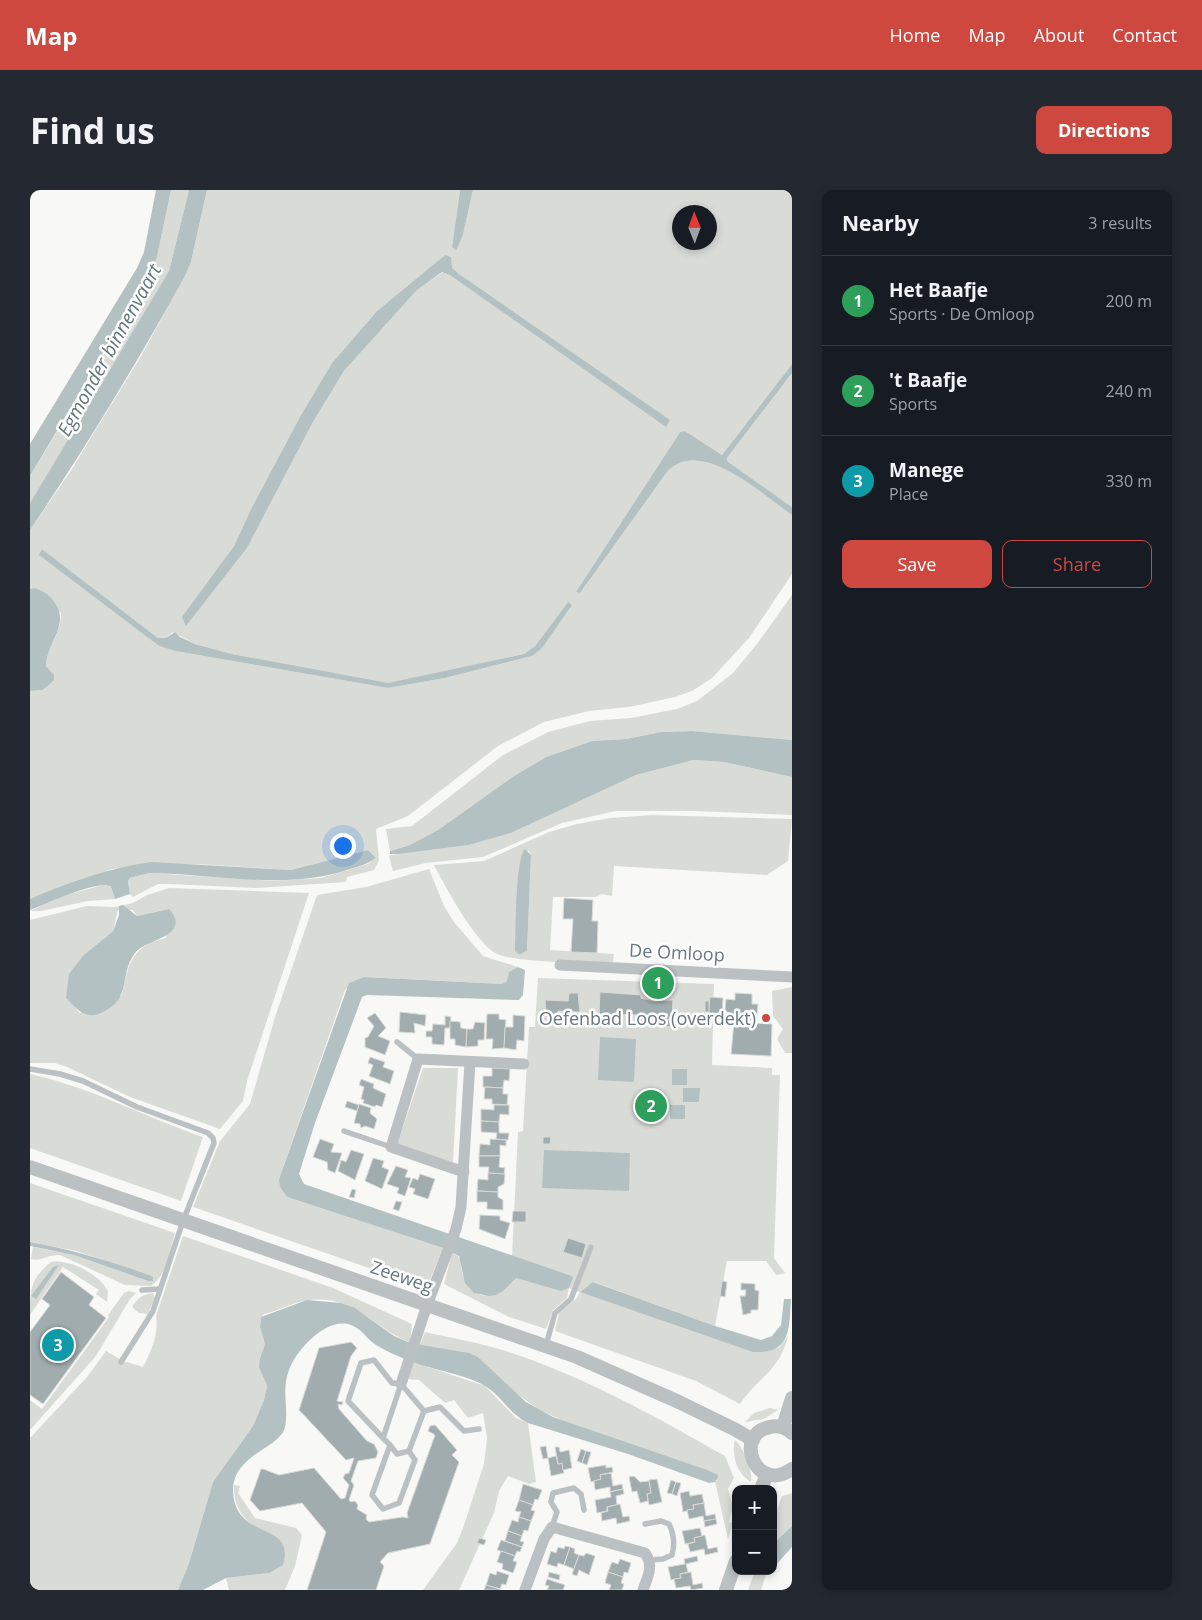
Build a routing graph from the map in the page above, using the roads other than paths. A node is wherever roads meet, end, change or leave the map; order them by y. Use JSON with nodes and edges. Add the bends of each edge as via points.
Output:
{"nodes":[{"id":1,"x":560,"y":965,"type":"dead end"},
{"id":2,"x":792,"y":977,"type":"edge"},
{"id":3,"x":397,"y":1042,"type":"dead end"},
{"id":4,"x":418,"y":1059,"type":"junction"},
{"id":5,"x":470,"y":1062,"type":"junction"},
{"id":6,"x":524,"y":1064,"type":"dead end"},
{"id":7,"x":30,"y":1068,"type":"edge"},
{"id":8,"x":344,"y":1131,"type":"dead end"},
{"id":9,"x":390,"y":1147,"type":"junction"},
{"id":10,"x":30,"y":1167,"type":"edge"},
{"id":11,"x":464,"y":1172,"type":"junction"},
{"id":12,"x":183,"y":1221,"type":"junction"},
{"id":13,"x":590,"y":1247,"type":"dead end"},
{"id":14,"x":160,"y":1289,"type":"junction"},
{"id":15,"x":142,"y":1290,"type":"dead end"},
{"id":16,"x":427,"y":1304,"type":"junction"},
{"id":17,"x":546,"y":1346,"type":"junction"},
{"id":18,"x":121,"y":1362,"type":"dead end"},
{"id":19,"x":401,"y":1384,"type":"junction"},
{"id":20,"x":792,"y":1398,"type":"edge"},
{"id":21,"x":424,"y":1411,"type":"junction"},
{"id":22,"x":479,"y":1429,"type":"dead end"},
{"id":23,"x":787,"y":1430,"type":"edge"},
{"id":24,"x":383,"y":1438,"type":"junction"},
{"id":25,"x":753,"y":1440,"type":"junction"},
{"id":26,"x":390,"y":1445,"type":"junction"},
{"id":27,"x":409,"y":1451,"type":"junction"},
{"id":28,"x":792,"y":1469,"type":"edge"},
{"id":29,"x":767,"y":1474,"type":"junction"},
{"id":30,"x":763,"y":1485,"type":"edge"},
{"id":31,"x":584,"y":1510,"type":"dead end"},
{"id":32,"x":645,"y":1524,"type":"dead end"},
{"id":33,"x":552,"y":1527,"type":"junction"},
{"id":34,"x":650,"y":1560,"type":"junction"},
{"id":35,"x":732,"y":1573,"type":"edge"},
{"id":36,"x":525,"y":1590,"type":"edge"},
{"id":37,"x":643,"y":1590,"type":"edge"},
{"id":38,"x":726,"y":1590,"type":"edge"}],
"edges":[{"from":1,"to":2,"type":"street","name":"De Omloop"},
{"from":3,"to":4,"type":"lane"},
{"from":4,"to":5,"type":"street"},
{"from":4,"to":9,"type":"street"},
{"from":5,"to":6,"type":"street"},
{"from":5,"to":11,"type":"street"},
{"from":7,"to":12,"type":"lane","via":[[83,1081],[137,1107],[208,1133],[213,1138],[214,1143]]},
{"from":8,"to":9,"type":"lane"},
{"from":9,"to":11,"type":"street"},
{"from":10,"to":12,"type":"street","name":"Zeeweg"},
{"from":11,"to":16,"type":"street","via":[[461,1207],[454,1234]]},
{"from":12,"to":14,"type":"lane"},
{"from":12,"to":16,"type":"street","name":"Zeeweg"},
{"from":13,"to":17,"type":"lane","via":[[571,1299],[555,1313]]},
{"from":14,"to":15,"type":"lane"},
{"from":14,"to":18,"type":"lane","via":[[148,1321]]},
{"from":16,"to":17,"type":"street","name":"Zeeweg"},
{"from":16,"to":19,"type":"street"},
{"from":17,"to":25,"type":"street","name":"Zeeweg","via":[[679,1402]]},
{"from":19,"to":21,"type":"lane"},
{"from":19,"to":24,"type":"lane"},
{"from":19,"to":24,"type":"lane","via":[[392,1383],[374,1360],[361,1363],[348,1401]]},
{"from":20,"to":23,"type":"street"},
{"from":21,"to":22,"type":"lane","via":[[440,1407],[464,1431]]},
{"from":21,"to":27,"type":"lane"},
{"from":23,"to":25,"type":"street","via":[[765,1428]]},
{"from":24,"to":26,"type":"lane"},
{"from":25,"to":29,"type":"street","via":[[750,1452],[754,1463]]},
{"from":26,"to":27,"type":"lane","via":[[397,1454]]},
{"from":26,"to":27,"type":"lane","via":[[372,1495],[383,1509],[399,1503],[415,1460]]},
{"from":28,"to":29,"type":"street","via":[[780,1475]]},
{"from":29,"to":30,"type":"street"},
{"from":31,"to":33,"type":"lane","via":[[581,1494],[574,1488],[553,1493],[551,1502],[557,1512]]},
{"from":32,"to":34,"type":"lane","via":[[661,1521],[669,1524],[673,1531],[672,1555]]},
{"from":33,"to":34,"type":"street","via":[[632,1548],[645,1553]]},
{"from":33,"to":36,"type":"street","via":[[544,1539]]},
{"from":34,"to":37,"type":"street"},
{"from":35,"to":38,"type":"street"}]}
